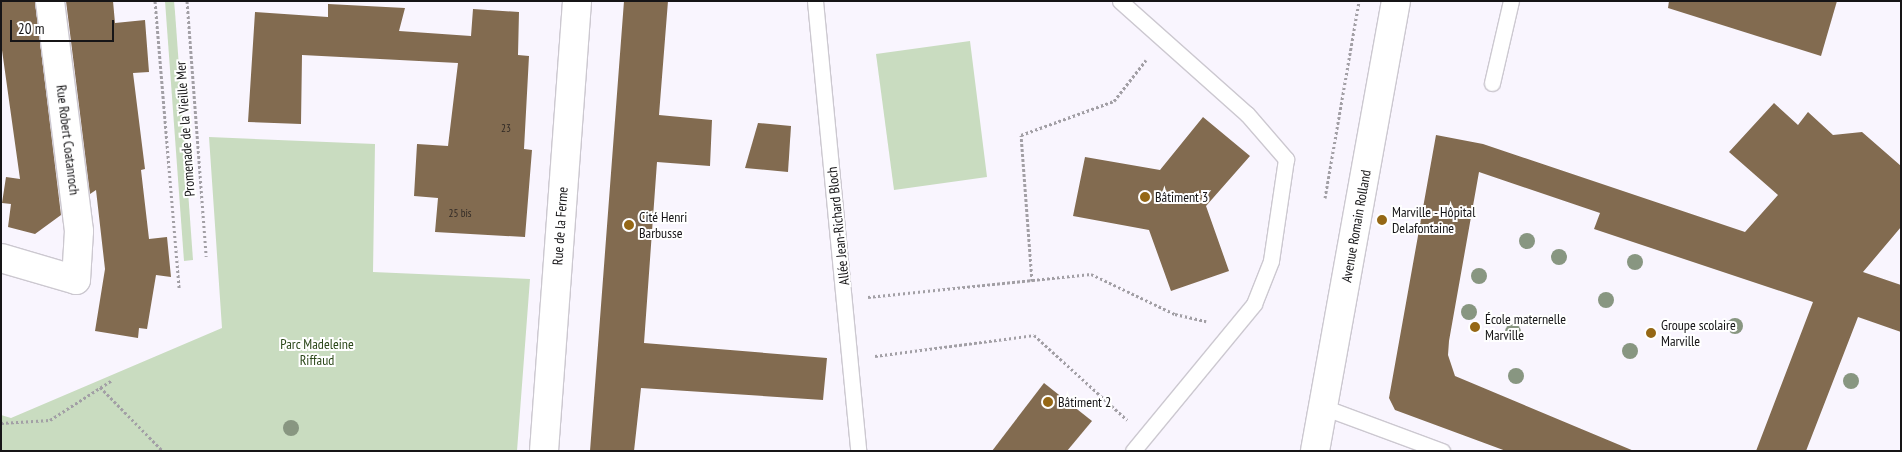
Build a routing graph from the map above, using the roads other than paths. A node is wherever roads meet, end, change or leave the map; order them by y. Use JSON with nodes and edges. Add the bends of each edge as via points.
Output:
{"nodes":[{"id":1,"x":50,"y":1,"type":"edge"},
{"id":2,"x":577,"y":1,"type":"edge"},
{"id":3,"x":815,"y":1,"type":"edge"},
{"id":4,"x":1120,"y":1,"type":"edge"},
{"id":5,"x":1396,"y":1,"type":"edge"},
{"id":6,"x":1511,"y":1,"type":"edge"},
{"id":7,"x":1492,"y":83,"type":"dead end"},
{"id":8,"x":1,"y":258,"type":"edge"},
{"id":9,"x":1323,"y":407,"type":"junction"},
{"id":10,"x":544,"y":451,"type":"edge"},
{"id":11,"x":858,"y":451,"type":"edge"},
{"id":12,"x":1133,"y":451,"type":"edge"},
{"id":13,"x":1315,"y":451,"type":"edge"},
{"id":14,"x":1442,"y":451,"type":"edge"}],
"edges":[{"from":1,"to":8,"type":"street","name":"Rue Robert Coatanroch","via":[[79,231],[76,280]]},
{"from":2,"to":10,"type":"street","name":"Rue de la Ferme"},
{"from":3,"to":11,"type":"lane","name":"Allée Jean-Richard Bloch"},
{"from":4,"to":12,"type":"lane","via":[[1247,114],[1286,159],[1271,261],[1254,304]]},
{"from":5,"to":9,"type":"street","name":"Avenue Romain Rolland"},
{"from":6,"to":7,"type":"lane"},
{"from":9,"to":13,"type":"street","name":"Avenue Romain Rolland"},
{"from":9,"to":14,"type":"lane"}]}
